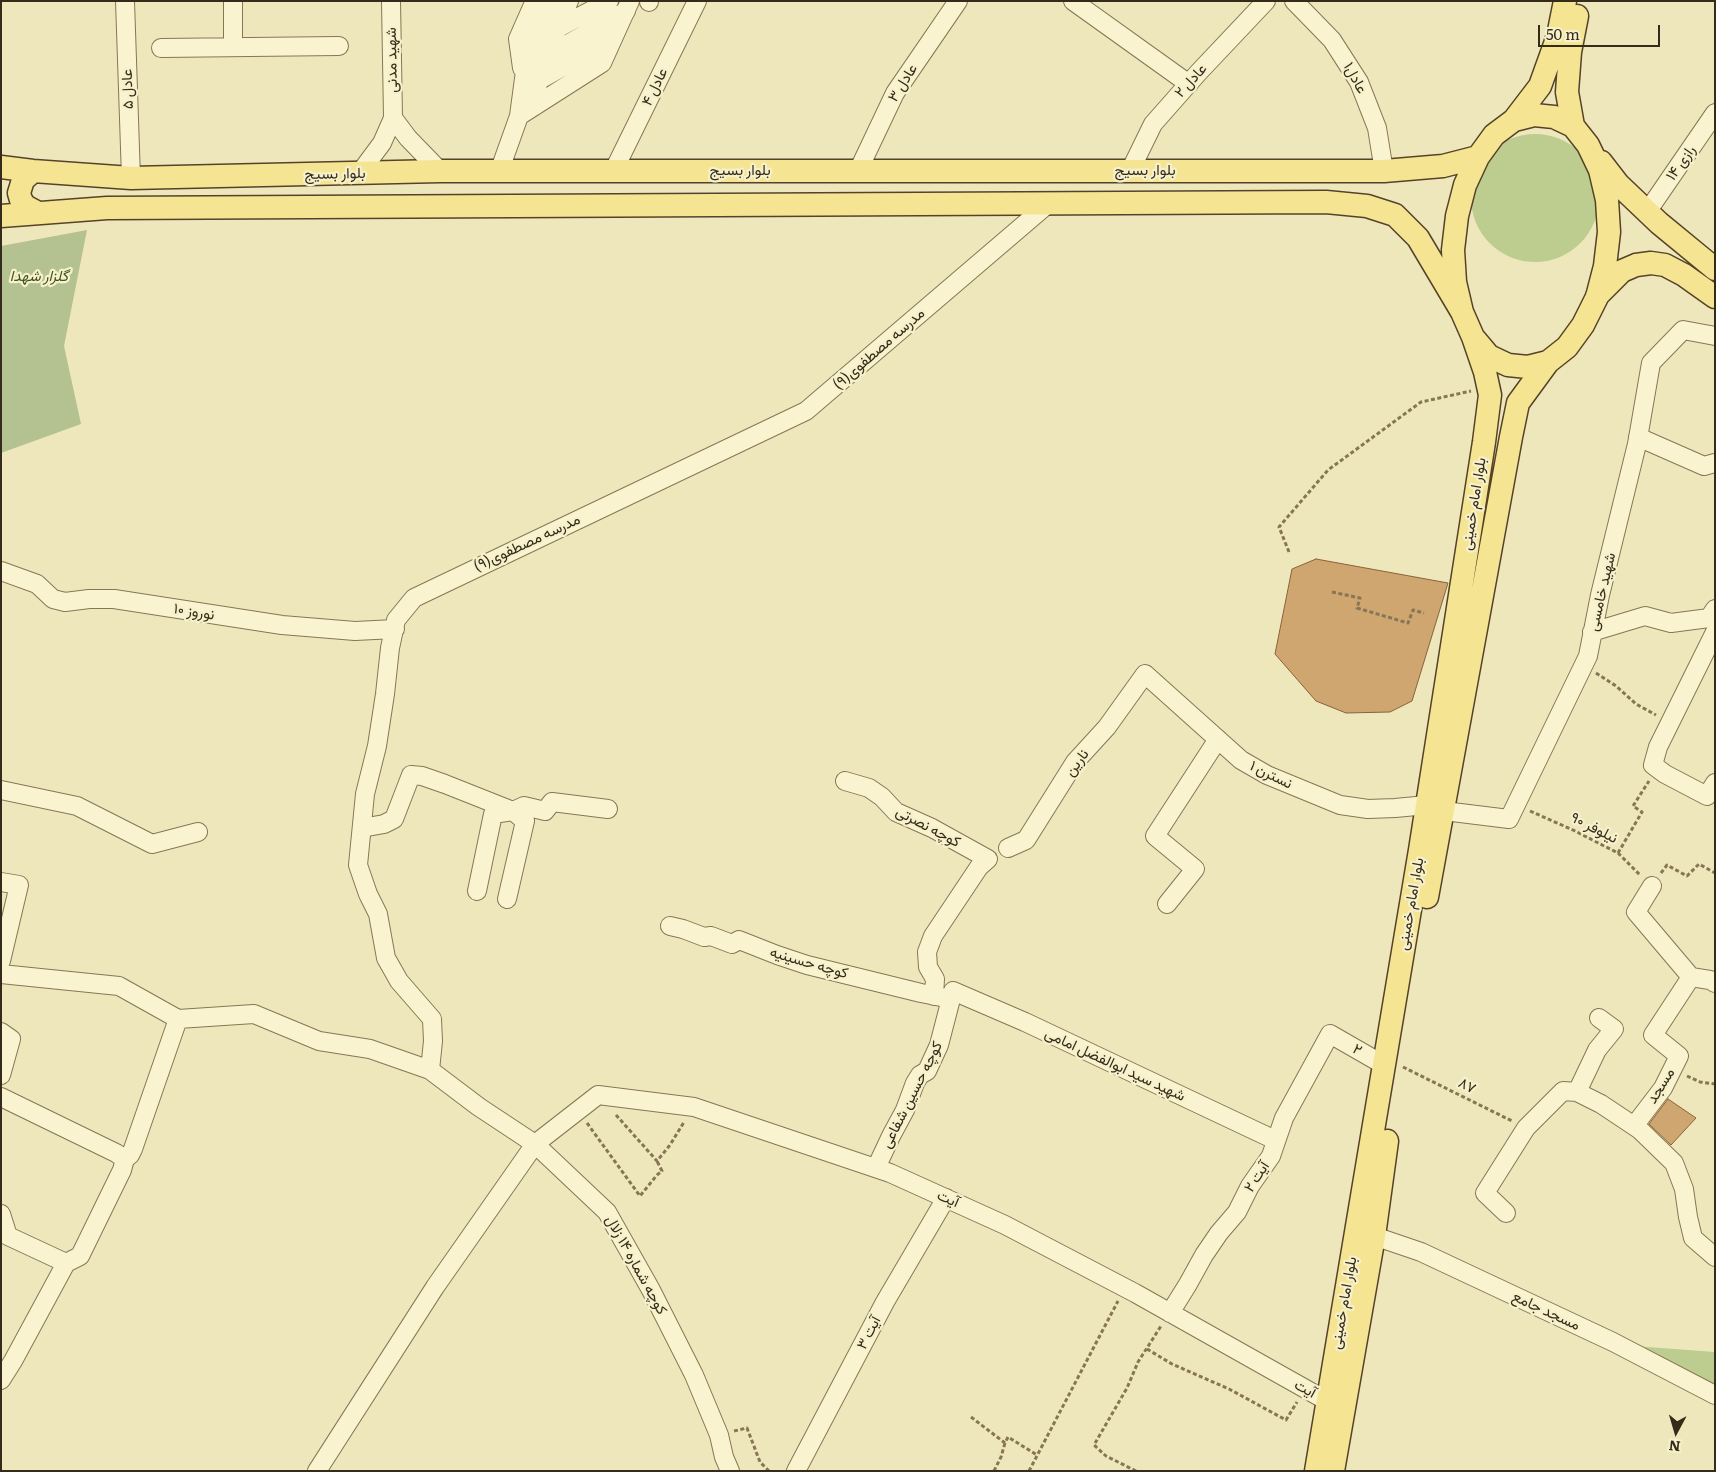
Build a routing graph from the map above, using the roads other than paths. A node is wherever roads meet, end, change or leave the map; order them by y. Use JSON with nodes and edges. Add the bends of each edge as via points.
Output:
{"nodes":[{"id":1,"x":125,"y":1,"type":"edge"},
{"id":2,"x":233,"y":1,"type":"edge"},
{"id":3,"x":391,"y":1,"type":"edge"},
{"id":4,"x":538,"y":1,"type":"edge"},
{"id":5,"x":609,"y":1,"type":"edge"},
{"id":6,"x":697,"y":1,"type":"edge"},
{"id":7,"x":958,"y":1,"type":"edge"},
{"id":8,"x":1074,"y":1,"type":"edge"},
{"id":9,"x":1266,"y":1,"type":"edge"},
{"id":10,"x":1294,"y":1,"type":"edge"},
{"id":11,"x":1565,"y":1,"type":"edge"},
{"id":12,"x":1579,"y":1,"type":"edge"},
{"id":13,"x":565,"y":2,"type":"edge"},
{"id":14,"x":628,"y":6,"type":"edge"},
{"id":15,"x":558,"y":28,"type":"junction"},
{"id":16,"x":612,"y":40,"type":"junction"},
{"id":17,"x":338,"y":46,"type":"dead end"},
{"id":18,"x":233,"y":47,"type":"junction"},
{"id":19,"x":162,"y":48,"type":"dead end"},
{"id":20,"x":546,"y":56,"type":"junction"},
{"id":21,"x":531,"y":80,"type":"junction"},
{"id":22,"x":1189,"y":84,"type":"junction"},
{"id":23,"x":535,"y":106,"type":"junction"},
{"id":24,"x":1715,"y":113,"type":"edge"},
{"id":25,"x":519,"y":116,"type":"junction"},
{"id":26,"x":392,"y":118,"type":"junction"},
{"id":27,"x":1514,"y":120,"type":"junction"},
{"id":28,"x":1573,"y":126,"type":"junction"},
{"id":29,"x":1588,"y":145,"type":"junction"},
{"id":30,"x":1478,"y":157,"type":"junction"},
{"id":31,"x":1,"y":167,"type":"edge"},
{"id":32,"x":33,"y":171,"type":"junction"},
{"id":33,"x":858,"y":171,"type":"junction"},
{"id":34,"x":1130,"y":171,"type":"junction"},
{"id":35,"x":1328,"y":171,"type":"junction"},
{"id":36,"x":1384,"y":171,"type":"junction"},
{"id":37,"x":440,"y":172,"type":"junction"},
{"id":38,"x":499,"y":172,"type":"junction"},
{"id":39,"x":613,"y":172,"type":"junction"},
{"id":40,"x":359,"y":174,"type":"junction"},
{"id":41,"x":131,"y":178,"type":"junction"},
{"id":42,"x":1326,"y":202,"type":"junction"},
{"id":43,"x":1048,"y":204,"type":"junction"},
{"id":44,"x":1647,"y":212,"type":"junction"},
{"id":45,"x":38,"y":213,"type":"junction"},
{"id":46,"x":1,"y":216,"type":"edge"},
{"id":47,"x":1715,"y":269,"type":"edge"},
{"id":48,"x":1597,"y":297,"type":"junction"},
{"id":49,"x":1715,"y":297,"type":"edge"},
{"id":50,"x":1462,"y":312,"type":"junction"},
{"id":51,"x":1715,"y":336,"type":"edge"},
{"id":52,"x":1473,"y":337,"type":"junction"},
{"id":53,"x":1548,"y":362,"type":"junction"},
{"id":54,"x":1638,"y":437,"type":"junction"},
{"id":55,"x":1715,"y":463,"type":"edge"},
{"id":56,"x":1,"y":571,"type":"edge"},
{"id":57,"x":1713,"y":622,"type":"edge"},
{"id":58,"x":395,"y":629,"type":"junction"},
{"id":59,"x":1592,"y":632,"type":"junction"},
{"id":60,"x":1145,"y":674,"type":"joint"},
{"id":61,"x":1218,"y":739,"type":"junction"},
{"id":62,"x":845,"y":781,"type":"dead end"},
{"id":63,"x":1715,"y":783,"type":"edge"},
{"id":64,"x":1,"y":790,"type":"edge"},
{"id":65,"x":1435,"y":808,"type":"junction"},
{"id":66,"x":608,"y":809,"type":"dead end"},
{"id":67,"x":513,"y":811,"type":"junction"},
{"id":68,"x":362,"y":828,"type":"junction"},
{"id":69,"x":198,"y":832,"type":"dead end"},
{"id":70,"x":1008,"y":848,"type":"dead end"},
{"id":71,"x":1,"y":882,"type":"edge"},
{"id":72,"x":1652,"y":886,"type":"road end"},
{"id":73,"x":477,"y":891,"type":"dead end"},
{"id":74,"x":507,"y":899,"type":"dead end"},
{"id":75,"x":1167,"y":904,"type":"dead end"},
{"id":76,"x":670,"y":926,"type":"dead end"},
{"id":77,"x":1,"y":961,"type":"edge"},
{"id":78,"x":1,"y":974,"type":"edge"},
{"id":79,"x":1691,"y":978,"type":"junction"},
{"id":80,"x":1715,"y":984,"type":"edge"},
{"id":81,"x":952,"y":995,"type":"junction"},
{"id":82,"x":934,"y":996,"type":"junction"},
{"id":83,"x":1600,"y":1018,"type":"dead end"},
{"id":84,"x":178,"y":1019,"type":"junction"},
{"id":85,"x":1,"y":1032,"type":"edge"},
{"id":86,"x":1330,"y":1034,"type":"joint"},
{"id":87,"x":1391,"y":1065,"type":"junction"},
{"id":88,"x":430,"y":1070,"type":"junction"},
{"id":89,"x":1,"y":1074,"type":"edge"},
{"id":90,"x":1577,"y":1092,"type":"junction"},
{"id":91,"x":1,"y":1097,"type":"edge"},
{"id":92,"x":1634,"y":1126,"type":"junction"},
{"id":93,"x":1275,"y":1140,"type":"junction"},
{"id":94,"x":534,"y":1144,"type":"junction"},
{"id":95,"x":125,"y":1159,"type":"junction"},
{"id":96,"x":876,"y":1168,"type":"junction"},
{"id":97,"x":946,"y":1198,"type":"junction"},
{"id":98,"x":1506,"y":1213,"type":"dead end"},
{"id":99,"x":1,"y":1214,"type":"edge"},
{"id":100,"x":1365,"y":1234,"type":"junction"},
{"id":101,"x":1715,"y":1257,"type":"edge"},
{"id":102,"x":66,"y":1263,"type":"junction"},
{"id":103,"x":1170,"y":1313,"type":"junction"},
{"id":104,"x":1,"y":1380,"type":"edge"},
{"id":105,"x":1715,"y":1395,"type":"edge"},
{"id":106,"x":1335,"y":1404,"type":"junction"},
{"id":107,"x":1330,"y":1470,"type":"edge"},
{"id":108,"x":317,"y":1471,"type":"edge"},
{"id":109,"x":730,"y":1471,"type":"edge"},
{"id":110,"x":796,"y":1471,"type":"edge"}],
"edges":[{"from":1,"to":41,"type":"street","name":"عادل ۵"},
{"from":2,"to":18,"type":"street"},
{"from":3,"to":26,"type":"street","name":"شهید مدنی"},
{"from":4,"to":21,"type":"street","via":[[533,5],[518,39]]},
{"from":5,"to":15,"type":"street"},
{"from":6,"to":39,"type":"street","name":"عادل ۴"},
{"from":7,"to":33,"type":"street","name":"عادل ۳","via":[[895,93]]},
{"from":8,"to":22,"type":"street"},
{"from":9,"to":22,"type":"street","name":"عادل ۲"},
{"from":10,"to":36,"type":"street","name":"عادل۱","via":[[1332,40],[1359,82],[1377,128]]},
{"from":11,"to":27,"type":"main road","via":[[1558,36],[1540,86]]},
{"from":12,"to":28,"type":"main road","via":[[1567,92]]},
{"from":13,"to":15,"type":"street"},
{"from":13,"to":21,"type":"street","via":[[527,56]]},
{"from":14,"to":16,"type":"street"},
{"from":14,"to":20,"type":"street"},
{"from":15,"to":20,"type":"street"},
{"from":16,"to":21,"type":"street"},
{"from":16,"to":23,"type":"street","via":[[602,62]]},
{"from":17,"to":18,"type":"street"},
{"from":18,"to":19,"type":"street"},
{"from":20,"to":21,"type":"street","via":[[539,73]]},
{"from":21,"to":23,"type":"street"},
{"from":21,"to":25,"type":"street"},
{"from":22,"to":34,"type":"street","name":"عادل ۲","via":[[1153,124]]},
{"from":23,"to":25,"type":"street"},
{"from":24,"to":44,"type":"street","name":"رازی ۱۴"},
{"from":25,"to":38,"type":"street"},
{"from":26,"to":37,"type":"street"},
{"from":26,"to":40,"type":"street","name":"شهید مدنی","via":[[382,143]]},
{"from":27,"to":28,"type":"main road","via":[[1534,115],[1554,117]]},
{"from":27,"to":30,"type":"main road","via":[[1494,136]]},
{"from":28,"to":29,"type":"main road"},
{"from":29,"to":44,"type":"main road","via":[[1618,184]]},
{"from":29,"to":48,"type":"main road","via":[[1600,170],[1607,200],[1609,232]]},
{"from":30,"to":36,"type":"main road","name":"بلوار بسیج","via":[[1443,166]]},
{"from":30,"to":50,"type":"main road","via":[[1456,216],[1453,250],[1455,282]]},
{"from":31,"to":32,"type":"main road","name":"بلوار بسیج"},
{"from":32,"to":41,"type":"main road","name":"بلوار بسیج"},
{"from":32,"to":45,"type":"main road","via":[[23,180],[19,192],[25,206]]},
{"from":33,"to":34,"type":"main road","name":"بلوار بسیج"},
{"from":33,"to":39,"type":"main road","name":"بلوار بسیج"},
{"from":34,"to":35,"type":"main road","name":"بلوار بسیج"},
{"from":35,"to":36,"type":"main road","name":"بلوار بسیج"},
{"from":35,"to":42,"type":"main road","via":[[1337,182],[1336,194]]},
{"from":37,"to":38,"type":"main road","name":"بلوار بسیج"},
{"from":37,"to":40,"type":"main road","name":"بلوار بسیج"},
{"from":38,"to":39,"type":"main road","name":"بلوار بسیج"},
{"from":40,"to":41,"type":"main road","name":"بلوار بسیج"},
{"from":42,"to":43,"type":"main road"},
{"from":42,"to":50,"type":"main road","via":[[1367,206],[1395,215],[1418,238]]},
{"from":43,"to":45,"type":"main road","via":[[107,208]]},
{"from":43,"to":58,"type":"street","name":"مدرسه مصطفوی(۹)","via":[[806,411],[414,598],[396,620]]},
{"from":44,"to":47,"type":"main road"},
{"from":45,"to":46,"type":"main road"},
{"from":48,"to":49,"type":"main road","via":[[1622,271],[1651,263],[1665,265],[1684,275]]},
{"from":48,"to":53,"type":"main road","via":[[1584,325],[1567,347]]},
{"from":50,"to":52,"type":"main road"},
{"from":51,"to":54,"type":"street","name":"شهید خامسی","via":[[1683,330],[1651,364]]},
{"from":52,"to":53,"type":"main road","via":[[1489,356],[1508,365],[1528,367]]},
{"from":52,"to":65,"type":"main road","name":"بلوار امام خمینی","via":[[1490,395]]},
{"from":53,"to":65,"type":"main road","name":"بلوار امام خمینی","via":[[1518,403]]},
{"from":54,"to":55,"type":"street","via":[[1704,466]]},
{"from":54,"to":59,"type":"street","name":"شهید خامسی"},
{"from":56,"to":58,"type":"street","name":"نوروز ۱۰","via":[[37,584],[53,600],[65,602],[89,598],[114,599],[299,626],[355,631]]},
{"from":57,"to":59,"type":"street","via":[[1671,623],[1646,616]]},
{"from":57,"to":63,"type":"street","via":[[1653,765],[1707,796]]},
{"from":58,"to":68,"type":"street","name":"مدرسه مصطفوی(۹)"},
{"from":59,"to":65,"type":"street","name":"شهید خامسی","via":[[1588,656],[1509,820]]},
{"from":60,"to":61,"type":"street","name":"نسترن ۱"},
{"from":60,"to":70,"type":"street","name":"نارین","via":[[1107,727],[1075,762],[1026,840]]},
{"from":61,"to":65,"type":"street","name":"نسترن ۱","via":[[1241,760],[1267,775],[1340,805],[1368,809]]},
{"from":61,"to":75,"type":"street","via":[[1155,836],[1195,868]]},
{"from":62,"to":82,"type":"street","name":"کوچه نصرتی","via":[[869,788],[896,812],[988,859],[933,936],[927,952],[928,967],[935,979]]},
{"from":64,"to":69,"type":"street","via":[[77,806],[152,844]]},
{"from":65,"to":87,"type":"main road","name":"بلوار امام خمینی"},
{"from":66,"to":67,"type":"street","via":[[552,802],[545,811],[524,806]]},
{"from":67,"to":68,"type":"street","via":[[445,784],[411,775],[394,819]]},
{"from":67,"to":73,"type":"street","via":[[493,814]]},
{"from":67,"to":74,"type":"street","via":[[525,821]]},
{"from":68,"to":88,"type":"street","name":"مدرسه مصطفوی(۹)","via":[[358,865],[378,914],[386,958],[399,981],[432,1019]]},
{"from":71,"to":77,"type":"street","via":[[19,885]]},
{"from":72,"to":79,"type":"street","via":[[1636,912]]},
{"from":76,"to":82,"type":"street","name":"کوچه حسینیه","via":[[732,944],[738,940],[807,965]]},
{"from":78,"to":84,"type":"street","via":[[119,986]]},
{"from":79,"to":80,"type":"street","via":[[1710,980]]},
{"from":79,"to":92,"type":"street","name":"مسجد","via":[[1653,1035],[1679,1056],[1663,1088]]},
{"from":81,"to":82,"type":"street","name":"کوچه حسینیه"},
{"from":81,"to":93,"type":"street","name":"شهید سید ابوالفضل امامی","via":[[1025,1022]]},
{"from":81,"to":96,"type":"street","name":"کوچه حسین شفاعی","via":[[939,1045],[927,1071],[914,1083],[905,1110]]},
{"from":83,"to":90,"type":"street","via":[[1614,1029],[1598,1050]]},
{"from":84,"to":88,"type":"street","name":"کوچه شماره ۱۴ زلال","via":[[254,1014],[319,1042],[370,1049]]},
{"from":84,"to":95,"type":"street","via":[[133,1149]]},
{"from":85,"to":89,"type":"street","via":[[11,1039]]},
{"from":86,"to":87,"type":"street","name":"۲"},
{"from":86,"to":93,"type":"street","name":"آیت ۲"},
{"from":87,"to":100,"type":"main road","name":"بلوار امام خمینی"},
{"from":88,"to":94,"type":"street","name":"کوچه شماره ۱۴ زلال"},
{"from":90,"to":92,"type":"street"},
{"from":90,"to":98,"type":"street","via":[[1563,1090],[1526,1128],[1485,1193]]},
{"from":91,"to":95,"type":"street"},
{"from":92,"to":101,"type":"street","via":[[1674,1163],[1684,1189],[1694,1238]]},
{"from":93,"to":103,"type":"street","name":"آیت ۲","via":[[1271,1156],[1237,1212],[1204,1255]]},
{"from":94,"to":96,"type":"street","name":"آیت","via":[[598,1095],[694,1107]]},
{"from":94,"to":108,"type":"street","name":"آیت","via":[[435,1287]]},
{"from":94,"to":109,"type":"street","name":"کوچه شماره ۱۴ زلال","via":[[607,1212],[679,1344],[719,1435]]},
{"from":95,"to":102,"type":"street","via":[[80,1256]]},
{"from":96,"to":97,"type":"street","name":"آیت"},
{"from":97,"to":103,"type":"street","name":"آیت","via":[[1005,1225]]},
{"from":97,"to":110,"type":"street","name":"آیت ۳","via":[[885,1302]]},
{"from":99,"to":102,"type":"street","via":[[8,1236]]},
{"from":100,"to":105,"type":"street","name":"مسجد جامع","via":[[1421,1252]]},
{"from":100,"to":106,"type":"main road","name":"بلوار امام خمینی"},
{"from":102,"to":104,"type":"street"},
{"from":103,"to":106,"type":"street","name":"آیت"},
{"from":106,"to":107,"type":"main road","name":"بلوار امام خمینی"}]}
